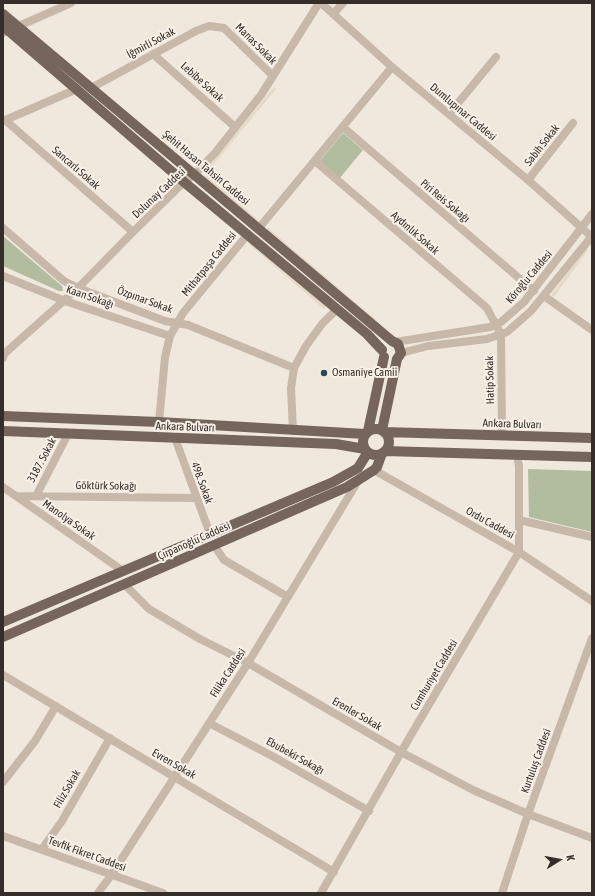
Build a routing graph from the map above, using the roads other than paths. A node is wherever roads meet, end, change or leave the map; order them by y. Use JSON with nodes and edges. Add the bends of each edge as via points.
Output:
{"nodes":[{"id":1,"x":71,"y":3,"type":"edge"},
{"id":2,"x":320,"y":3,"type":"edge"},
{"id":3,"x":343,"y":3,"type":"edge"},
{"id":4,"x":3,"y":14,"type":"edge"},
{"id":5,"x":333,"y":14,"type":"junction"},
{"id":6,"x":224,"y":28,"type":"joint"},
{"id":7,"x":8,"y":29,"type":"edge"},
{"id":8,"x":154,"y":54,"type":"junction"},
{"id":9,"x":496,"y":57,"type":"dead end"},
{"id":10,"x":392,"y":67,"type":"junction"},
{"id":11,"x":273,"y":76,"type":"junction"},
{"id":12,"x":91,"y":88,"type":"junction"},
{"id":13,"x":77,"y":89,"type":"junction"},
{"id":14,"x":449,"y":114,"type":"junction"},
{"id":15,"x":4,"y":121,"type":"edge"},
{"id":16,"x":573,"y":123,"type":"dead end"},
{"id":17,"x":235,"y":127,"type":"junction"},
{"id":18,"x":344,"y":128,"type":"junction"},
{"id":19,"x":315,"y":161,"type":"junction"},
{"id":20,"x":195,"y":174,"type":"junction"},
{"id":21,"x":528,"y":180,"type":"junction"},
{"id":22,"x":184,"y":182,"type":"junction"},
{"id":23,"x":592,"y":214,"type":"edge"},
{"id":24,"x":582,"y":227,"type":"junction"},
{"id":25,"x":3,"y":228,"type":"edge"},
{"id":26,"x":259,"y":228,"type":"junction"},
{"id":27,"x":132,"y":232,"type":"junction"},
{"id":28,"x":248,"y":234,"type":"junction"},
{"id":29,"x":592,"y":237,"type":"edge"},
{"id":30,"x":3,"y":276,"type":"edge"},
{"id":31,"x":78,"y":288,"type":"junction"},
{"id":32,"x":534,"y":291,"type":"junction"},
{"id":33,"x":544,"y":296,"type":"junction"},
{"id":34,"x":65,"y":301,"type":"junction"},
{"id":35,"x":337,"y":309,"type":"junction"},
{"id":36,"x":177,"y":323,"type":"junction"},
{"id":37,"x":497,"y":325,"type":"junction"},
{"id":38,"x":592,"y":330,"type":"edge"},
{"id":39,"x":501,"y":335,"type":"junction"},
{"id":40,"x":170,"y":336,"type":"junction"},
{"id":41,"x":394,"y":341,"type":"junction"},
{"id":42,"x":383,"y":353,"type":"junction"},
{"id":43,"x":3,"y":355,"type":"edge"},
{"id":44,"x":399,"y":356,"type":"junction"},
{"id":45,"x":294,"y":368,"type":"junction"},
{"id":46,"x":3,"y":416,"type":"edge"},
{"id":47,"x":159,"y":422,"type":"junction"},
{"id":48,"x":3,"y":431,"type":"edge"},
{"id":49,"x":293,"y":431,"type":"junction"},
{"id":50,"x":383,"y":431,"type":"junction"},
{"id":51,"x":367,"y":433,"type":"junction"},
{"id":52,"x":68,"y":434,"type":"junction"},
{"id":53,"x":502,"y":435,"type":"junction"},
{"id":54,"x":175,"y":438,"type":"junction"},
{"id":55,"x":592,"y":438,"type":"edge"},
{"id":56,"x":367,"y":450,"type":"junction"},
{"id":57,"x":383,"y":452,"type":"junction"},
{"id":58,"x":518,"y":456,"type":"junction"},
{"id":59,"x":592,"y":457,"type":"edge"},
{"id":60,"x":374,"y":470,"type":"junction"},
{"id":61,"x":358,"y":480,"type":"junction"},
{"id":62,"x":4,"y":488,"type":"edge"},
{"id":63,"x":16,"y":496,"type":"junction"},
{"id":64,"x":36,"y":496,"type":"junction"},
{"id":65,"x":196,"y":498,"type":"junction"},
{"id":66,"x":519,"y":520,"type":"junction"},
{"id":67,"x":210,"y":534,"type":"junction"},
{"id":68,"x":592,"y":537,"type":"edge"},
{"id":69,"x":214,"y":545,"type":"junction"},
{"id":70,"x":519,"y":552,"type":"junction"},
{"id":71,"x":123,"y":571,"type":"junction"},
{"id":72,"x":125,"y":585,"type":"junction"},
{"id":73,"x":288,"y":597,"type":"junction"},
{"id":74,"x":592,"y":601,"type":"edge"},
{"id":75,"x":3,"y":622,"type":"edge"},
{"id":76,"x":3,"y":637,"type":"edge"},
{"id":77,"x":592,"y":638,"type":"edge"},
{"id":78,"x":248,"y":663,"type":"junction"},
{"id":79,"x":3,"y":674,"type":"edge"},
{"id":80,"x":56,"y":706,"type":"junction"},
{"id":81,"x":209,"y":723,"type":"junction"},
{"id":82,"x":110,"y":738,"type":"junction"},
{"id":83,"x":401,"y":752,"type":"junction"},
{"id":84,"x":174,"y":777,"type":"junction"},
{"id":85,"x":3,"y":782,"type":"edge"},
{"id":86,"x":369,"y":811,"type":"junction"},
{"id":87,"x":528,"y":814,"type":"junction"},
{"id":88,"x":3,"y":836,"type":"edge"},
{"id":89,"x":592,"y":838,"type":"edge"},
{"id":90,"x":42,"y":849,"type":"junction"},
{"id":91,"x":334,"y":872,"type":"junction"},
{"id":92,"x":112,"y":874,"type":"junction"},
{"id":93,"x":98,"y":893,"type":"edge"},
{"id":94,"x":163,"y":893,"type":"edge"},
{"id":95,"x":322,"y":893,"type":"edge"},
{"id":96,"x":502,"y":893,"type":"edge"}],
"edges":[{"from":1,"to":7,"type":"street"},
{"from":2,"to":5,"type":"street","name":"Dumlupınar Caddesi"},
{"from":2,"to":11,"type":"street","name":"Dolunay Caddesi"},
{"from":3,"to":5,"type":"street"},
{"from":4,"to":7,"type":"main road","name":"Şehit Hasan Tahsin Caddesi"},
{"from":5,"to":10,"type":"street","name":"Dumlupınar Caddesi"},
{"from":6,"to":8,"type":"street","name":"İğmirli Sokak","via":[[209,26]]},
{"from":6,"to":11,"type":"street","name":"Manas Sokak"},
{"from":7,"to":12,"type":"main road","name":"Şehit Hasan Tahsin Caddesi"},
{"from":7,"to":13,"type":"main road","name":"Şehit Hasan Tahsin Caddesi"},
{"from":8,"to":12,"type":"street","name":"İğmirli Sokak"},
{"from":8,"to":17,"type":"street","name":"Lebibe Sokak"},
{"from":9,"to":14,"type":"street"},
{"from":10,"to":14,"type":"street","name":"Dumlupınar Caddesi"},
{"from":10,"to":18,"type":"street"},
{"from":11,"to":17,"type":"street","name":"Dolunay Caddesi"},
{"from":12,"to":20,"type":"main road","name":"Şehit Hasan Tahsin Caddesi"},
{"from":13,"to":15,"type":"street"},
{"from":13,"to":22,"type":"main road","name":"Şehit Hasan Tahsin Caddesi"},
{"from":14,"to":21,"type":"street","name":"Dumlupınar Caddesi"},
{"from":15,"to":27,"type":"street","name":"Sancarlı Sokak"},
{"from":16,"to":21,"type":"street","name":"Sabih Sokak"},
{"from":17,"to":20,"type":"street","name":"Dolunay Caddesi"},
{"from":18,"to":19,"type":"street"},
{"from":18,"to":32,"type":"street","name":"Piri Reis Sokağı"},
{"from":19,"to":26,"type":"street"},
{"from":19,"to":37,"type":"street","name":"Aydınlık Sokak","via":[[487,308]]},
{"from":20,"to":22,"type":"street","name":"Dolunay Caddesi"},
{"from":20,"to":26,"type":"main road","name":"Şehit Hasan Tahsin Caddesi"},
{"from":21,"to":24,"type":"street","name":"Dumlupınar Caddesi"},
{"from":22,"to":27,"type":"street","name":"Dolunay Caddesi"},
{"from":22,"to":28,"type":"main road","name":"Şehit Hasan Tahsin Caddesi"},
{"from":23,"to":24,"type":"street","name":"Köroğlu Caddesi"},
{"from":24,"to":29,"type":"street","name":"Dumlupınar Caddesi"},
{"from":24,"to":32,"type":"street","name":"Köroğlu Caddesi"},
{"from":25,"to":31,"type":"street","name":"Özpınar Sokak","via":[[64,281]]},
{"from":26,"to":41,"type":"main road","name":"Şehit Hasan Tahsin Caddesi"},
{"from":27,"to":31,"type":"street","name":"Dolunay Caddesi"},
{"from":28,"to":35,"type":"main road","name":"Şehit Hasan Tahsin Caddesi"},
{"from":28,"to":36,"type":"street","name":"Mithatpaşa Caddesi"},
{"from":29,"to":33,"type":"street","name":"Köroğlu Caddesi"},
{"from":30,"to":34,"type":"street","name":"Kaan Sokağı"},
{"from":31,"to":34,"type":"street","name":"Dolunay Caddesi"},
{"from":31,"to":36,"type":"street","name":"Özpınar Sokak","via":[[165,321]]},
{"from":32,"to":37,"type":"street","name":"Köroğlu Caddesi"},
{"from":33,"to":38,"type":"street"},
{"from":33,"to":39,"type":"street","name":"Köroğlu Caddesi","via":[[519,322]]},
{"from":34,"to":40,"type":"street","name":"Kaan Sokağı"},
{"from":34,"to":43,"type":"street","name":"Dolunay Caddesi"},
{"from":35,"to":42,"type":"main road","name":"Şehit Hasan Tahsin Caddesi","via":[[367,334]]},
{"from":35,"to":45,"type":"street","via":[[314,334]]},
{"from":36,"to":40,"type":"street","name":"Mithatpaşa Caddesi"},
{"from":36,"to":45,"type":"street","name":"Özpınar Sokak","via":[[188,325]]},
{"from":37,"to":39,"type":"street","name":"Hatip Sokak"},
{"from":37,"to":41,"type":"street","name":"Köroğlu Caddesi"},
{"from":39,"to":44,"type":"street","name":"Köroğlu Caddesi","via":[[428,346]]},
{"from":39,"to":53,"type":"street","name":"Hatip Sokak"},
{"from":40,"to":47,"type":"street","name":"Mithatpaşa Caddesi","via":[[165,357]]},
{"from":41,"to":42,"type":"main road","via":[[385,343]]},
{"from":41,"to":44,"type":"main road","name":"Şehit Hasan Tahsin Caddesi","via":[[400,346]]},
{"from":42,"to":44,"type":"main road","via":[[390,360]]},
{"from":42,"to":51,"type":"main road"},
{"from":44,"to":50,"type":"main road"},
{"from":45,"to":49,"type":"street","via":[[291,388]]},
{"from":46,"to":47,"type":"main road","name":"Ankara Bulvarı"},
{"from":47,"to":49,"type":"main road","name":"Ankara Bulvarı"},
{"from":48,"to":52,"type":"main road","name":"Ankara Bulvarı"},
{"from":49,"to":51,"type":"main road","name":"Ankara Bulvarı"},
{"from":50,"to":51,"type":"main road","name":"Ankara Bulvarı","via":[[374,429]]},
{"from":50,"to":53,"type":"main road","name":"Ankara Bulvarı"},
{"from":50,"to":57,"type":"main road","via":[[389,443]]},
{"from":51,"to":56,"type":"main road","via":[[363,442]]},
{"from":52,"to":54,"type":"main road","name":"Ankara Bulvarı"},
{"from":52,"to":64,"type":"street","name":"3187. Sokak"},
{"from":53,"to":55,"type":"main road","name":"Ankara Bulvarı"},
{"from":54,"to":56,"type":"main road","name":"Ankara Bulvarı","via":[[336,444]]},
{"from":54,"to":65,"type":"street","name":"498. Sokak"},
{"from":56,"to":57,"type":"main road","name":"Ankara Bulvarı","via":[[375,454]]},
{"from":56,"to":67,"type":"main road","name":"Çırpanoğlu Caddesi","via":[[362,463],[354,471]]},
{"from":57,"to":58,"type":"main road","name":"Ankara Bulvarı"},
{"from":57,"to":60,"type":"main road"},
{"from":58,"to":59,"type":"main road","name":"Ankara Bulvarı"},
{"from":58,"to":66,"type":"street"},
{"from":60,"to":61,"type":"main road","name":"Çırpanoğlu Caddesi"},
{"from":60,"to":70,"type":"street","name":"Ordu Caddesi"},
{"from":61,"to":69,"type":"main road","name":"Çırpanoğlu Caddesi"},
{"from":61,"to":73,"type":"street","name":"Filika Caddesi"},
{"from":62,"to":63,"type":"street","name":"Manolya Sokak"},
{"from":63,"to":64,"type":"street","name":"Göktürk Sokağı"},
{"from":63,"to":71,"type":"street","name":"Manolya Sokak"},
{"from":64,"to":65,"type":"street","name":"Göktürk Sokağı"},
{"from":65,"to":67,"type":"street","name":"498. Sokak"},
{"from":66,"to":68,"type":"street"},
{"from":66,"to":70,"type":"street"},
{"from":67,"to":71,"type":"main road","name":"Çırpanoğlu Caddesi"},
{"from":69,"to":72,"type":"main road","name":"Çırpanoğlu Caddesi"},
{"from":69,"to":73,"type":"street","via":[[224,560]]},
{"from":70,"to":74,"type":"street","name":"Ordu Caddesi"},
{"from":70,"to":83,"type":"street","name":"Cumhuriyet Caddesi"},
{"from":71,"to":75,"type":"main road","name":"Çırpanoğlu Caddesi"},
{"from":72,"to":76,"type":"main road","name":"Çırpanoğlu Caddesi"},
{"from":72,"to":78,"type":"street","name":"Erenler Sokak","via":[[149,609]]},
{"from":73,"to":78,"type":"street","name":"Filika Caddesi"},
{"from":77,"to":87,"type":"street","name":"Kurtuluş Caddesi"},
{"from":78,"to":81,"type":"street","name":"Filika Caddesi"},
{"from":78,"to":83,"type":"street","name":"Erenler Sokak"},
{"from":79,"to":80,"type":"street","name":"Evren Sokak"},
{"from":80,"to":82,"type":"street","name":"Evren Sokak"},
{"from":80,"to":85,"type":"street","via":[[35,741]]},
{"from":81,"to":84,"type":"street","name":"Filika Caddesi"},
{"from":81,"to":86,"type":"street","name":"Ebubekir Sokağı","via":[[281,760]]},
{"from":82,"to":84,"type":"street","name":"Evren Sokak"},
{"from":82,"to":90,"type":"street","name":"Filiz Sokak","via":[[62,821]]},
{"from":83,"to":86,"type":"street","name":"Cumhuriyet Caddesi"},
{"from":83,"to":87,"type":"street","name":"Erenler Sokak","via":[[472,790]]},
{"from":84,"to":91,"type":"street","name":"Evren Sokak"},
{"from":84,"to":92,"type":"street","name":"Filika Caddesi"},
{"from":86,"to":91,"type":"street","name":"Cumhuriyet Caddesi"},
{"from":87,"to":89,"type":"street","name":"Erenler Sokak"},
{"from":87,"to":96,"type":"street","name":"Kurtuluş Caddesi"},
{"from":88,"to":90,"type":"street","name":"Tevfik Fikret Caddesi"},
{"from":90,"to":92,"type":"street","name":"Tevfik Fikret Caddesi"},
{"from":91,"to":95,"type":"street","name":"Cumhuriyet Caddesi"},
{"from":92,"to":93,"type":"street","name":"Filika Caddesi"},
{"from":92,"to":94,"type":"street","name":"Tevfik Fikret Caddesi"}]}
